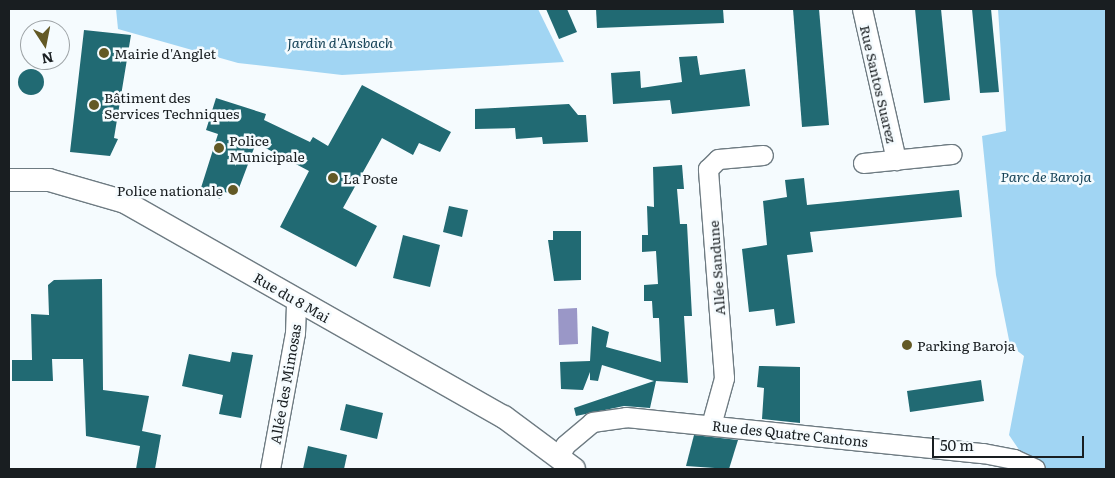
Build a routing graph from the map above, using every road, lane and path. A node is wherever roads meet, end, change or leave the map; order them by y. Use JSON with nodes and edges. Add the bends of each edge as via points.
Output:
{"nodes":[{"id":1,"x":862,"y":9,"type":"edge"},
{"id":2,"x":952,"y":154,"type":"dead end"},
{"id":3,"x":763,"y":155,"type":"dead end"},
{"id":4,"x":896,"y":160,"type":"junction"},
{"id":5,"x":863,"y":163,"type":"dead end"},
{"id":6,"x":9,"y":180,"type":"edge"},
{"id":7,"x":296,"y":299,"type":"junction"},
{"id":8,"x":711,"y":425,"type":"junction"},
{"id":9,"x":567,"y":463,"type":"edge"},
{"id":10,"x":270,"y":469,"type":"edge"},
{"id":11,"x":1034,"y":469,"type":"edge"}],
"edges":[{"from":1,"to":4,"type":"street","name":"Rue Santos Suarez"},
{"from":2,"to":4,"type":"street","name":"Rue Santos Suarez"},
{"from":3,"to":8,"type":"street","name":"Allée Sandune","via":[[718,159],[708,169],[724,378]]},
{"from":4,"to":5,"type":"street","name":"Rue Santos Suarez"},
{"from":6,"to":7,"type":"street","name":"Rue du 8 Mai","via":[[49,180],[125,202]]},
{"from":7,"to":9,"type":"street","name":"Rue du 8 Mai","via":[[504,417]]},
{"from":7,"to":10,"type":"street","name":"Allée des Mimosas","via":[[295,333]]},
{"from":8,"to":9,"type":"street","name":"Rue des Quatre Cantons","via":[[626,417],[592,422],[565,444]]},
{"from":8,"to":11,"type":"street","name":"Rue des Quatre Cantons","via":[[983,453],[1014,459]]}]}
